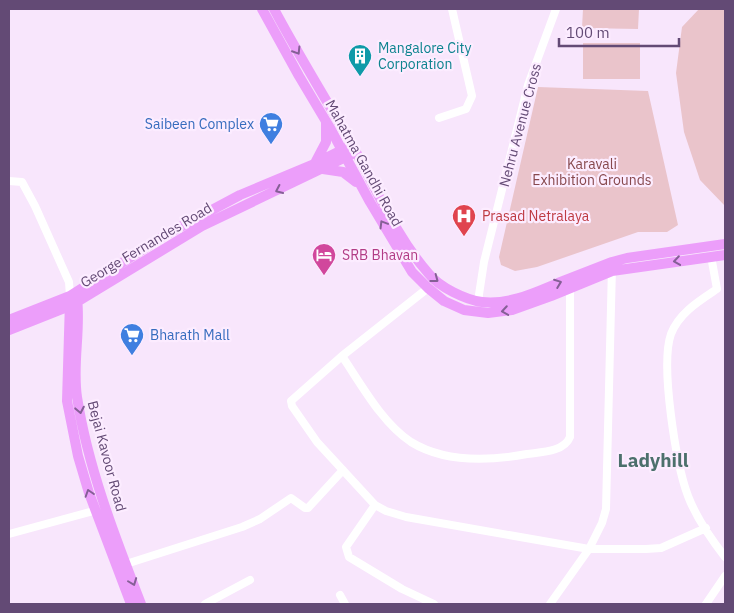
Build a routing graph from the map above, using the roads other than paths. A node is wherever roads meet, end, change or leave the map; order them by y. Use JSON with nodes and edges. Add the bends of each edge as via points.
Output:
{"nodes":[{"id":1,"x":262,"y":9,"type":"edge"},
{"id":2,"x":274,"y":9,"type":"edge"},
{"id":3,"x":452,"y":9,"type":"edge"},
{"id":4,"x":556,"y":9,"type":"edge"},
{"id":5,"x":438,"y":118,"type":"dead end"},
{"id":6,"x":326,"y":120,"type":"junction"},
{"id":7,"x":349,"y":151,"type":"junction"},
{"id":8,"x":319,"y":166,"type":"junction"},
{"id":9,"x":9,"y":181,"type":"edge"},
{"id":10,"x":362,"y":188,"type":"junction"},
{"id":11,"x":725,"y":244,"type":"edge"},
{"id":12,"x":725,"y":255,"type":"edge"},
{"id":13,"x":711,"y":256,"type":"junction"},
{"id":14,"x":612,"y":267,"type":"junction"},
{"id":15,"x":428,"y":288,"type":"junction"},
{"id":16,"x":570,"y":288,"type":"junction"},
{"id":17,"x":717,"y":289,"type":"junction"},
{"id":18,"x":725,"y":289,"type":"edge"},
{"id":19,"x":73,"y":299,"type":"junction"},
{"id":20,"x":478,"y":301,"type":"junction"},
{"id":21,"x":9,"y":320,"type":"edge"},
{"id":22,"x":9,"y":330,"type":"edge"},
{"id":23,"x":342,"y":356,"type":"junction"},
{"id":24,"x":343,"y":470,"type":"junction"},
{"id":25,"x":375,"y":505,"type":"junction"},
{"id":26,"x":106,"y":507,"type":"junction"},
{"id":27,"x":95,"y":511,"type":"junction"},
{"id":28,"x":706,"y":528,"type":"junction"},
{"id":29,"x":9,"y":534,"type":"edge"},
{"id":30,"x":589,"y":549,"type":"junction"},
{"id":31,"x":725,"y":557,"type":"edge"},
{"id":32,"x":126,"y":564,"type":"junction"},
{"id":33,"x":725,"y":576,"type":"edge"},
{"id":34,"x":250,"y":580,"type":"dead end"},
{"id":35,"x":340,"y":595,"type":"dead end"},
{"id":36,"x":131,"y":604,"type":"edge"},
{"id":37,"x":142,"y":604,"type":"edge"},
{"id":38,"x":205,"y":604,"type":"edge"},
{"id":39,"x":345,"y":604,"type":"edge"},
{"id":40,"x":434,"y":604,"type":"edge"},
{"id":41,"x":550,"y":604,"type":"edge"},
{"id":42,"x":706,"y":604,"type":"edge"}],
"edges":[{"from":1,"to":6,"type":"main road","name":"Mahatma Gandhi Road"},
{"from":2,"to":7,"type":"main road","name":"Mahatma Gandhi Road","one_way":true},
{"from":3,"to":5,"type":"street","via":[[472,96],[466,109]]},
{"from":4,"to":20,"type":"street","name":"Nehru Avenue Cross","via":[[528,85],[484,262]]},
{"from":6,"to":7,"type":"main road","name":"Mahatma Gandhi Road"},
{"from":6,"to":8,"type":"main road","via":[[326,142]]},
{"from":7,"to":8,"type":"main road","name":"George Fernandes Road"},
{"from":7,"to":10,"type":"main road","name":"Mahatma Gandhi Road"},
{"from":7,"to":20,"type":"main road","name":"Mahatma Gandhi Road","one_way":true,"via":[[430,276],[456,294]]},
{"from":8,"to":10,"type":"main road","via":[[343,172]]},
{"from":8,"to":19,"type":"main road","name":"George Fernandes Road","via":[[202,226]]},
{"from":9,"to":19,"type":"street","via":[[22,182],[69,282]]},
{"from":15,"to":10,"type":"main road","name":"Mahatma Gandhi Road","one_way":true,"via":[[412,272]]},
{"from":11,"to":14,"type":"main road","name":"Mahatma Gandhi Road","via":[[627,258]]},
{"from":12,"to":13,"type":"main road","name":"Mahatma Gandhi Road"},
{"from":13,"to":14,"type":"main road","name":"Mahatma Gandhi Road","one_way":true},
{"from":13,"to":17,"type":"street"},
{"from":14,"to":16,"type":"main road","name":"Mahatma Gandhi Road"},
{"from":20,"to":14,"type":"main road","name":"Mahatma Gandhi Road","one_way":true,"via":[[515,300]]},
{"from":14,"to":30,"type":"street","via":[[608,501],[602,523]]},
{"from":16,"to":15,"type":"main road","name":"Mahatma Gandhi Road","one_way":true,"via":[[512,310],[488,313],[464,310],[444,301]]},
{"from":15,"to":23,"type":"street"},
{"from":16,"to":23,"type":"street","via":[[570,437],[568,443],[558,449],[481,459],[433,452],[411,442],[393,426],[372,402]]},
{"from":17,"to":18,"type":"street"},
{"from":17,"to":28,"type":"street","via":[[696,303],[676,324],[669,352],[668,376],[677,453],[689,498]]},
{"from":19,"to":21,"type":"main road","name":"George Fernandes Road"},
{"from":19,"to":22,"type":"main road","name":"George Fernandes Road"},
{"from":19,"to":26,"type":"main road","name":"Bejai Kavoor Road","one_way":true,"via":[[77,396]]},
{"from":27,"to":19,"type":"main road","name":"Bejai Kavoor Road","one_way":true,"via":[[78,456],[67,401]]},
{"from":23,"to":24,"type":"street","via":[[291,401],[317,442]]},
{"from":24,"to":25,"type":"street"},
{"from":24,"to":32,"type":"street","via":[[308,508],[291,498],[242,527]]},
{"from":25,"to":30,"type":"street","via":[[406,517]]},
{"from":25,"to":40,"type":"street","via":[[346,547],[349,557]]},
{"from":26,"to":27,"type":"street"},
{"from":26,"to":32,"type":"main road","name":"Bejai Kavoor Road"},
{"from":27,"to":29,"type":"street"},
{"from":27,"to":36,"type":"main road","name":"Bejai Kavoor Road"},
{"from":28,"to":30,"type":"street","via":[[661,548]]},
{"from":28,"to":31,"type":"street"},
{"from":30,"to":41,"type":"street"},
{"from":32,"to":37,"type":"main road","name":"Bejai Kavoor Road","one_way":true},
{"from":33,"to":42,"type":"street"},
{"from":34,"to":38,"type":"street"},
{"from":35,"to":39,"type":"street"}]}
